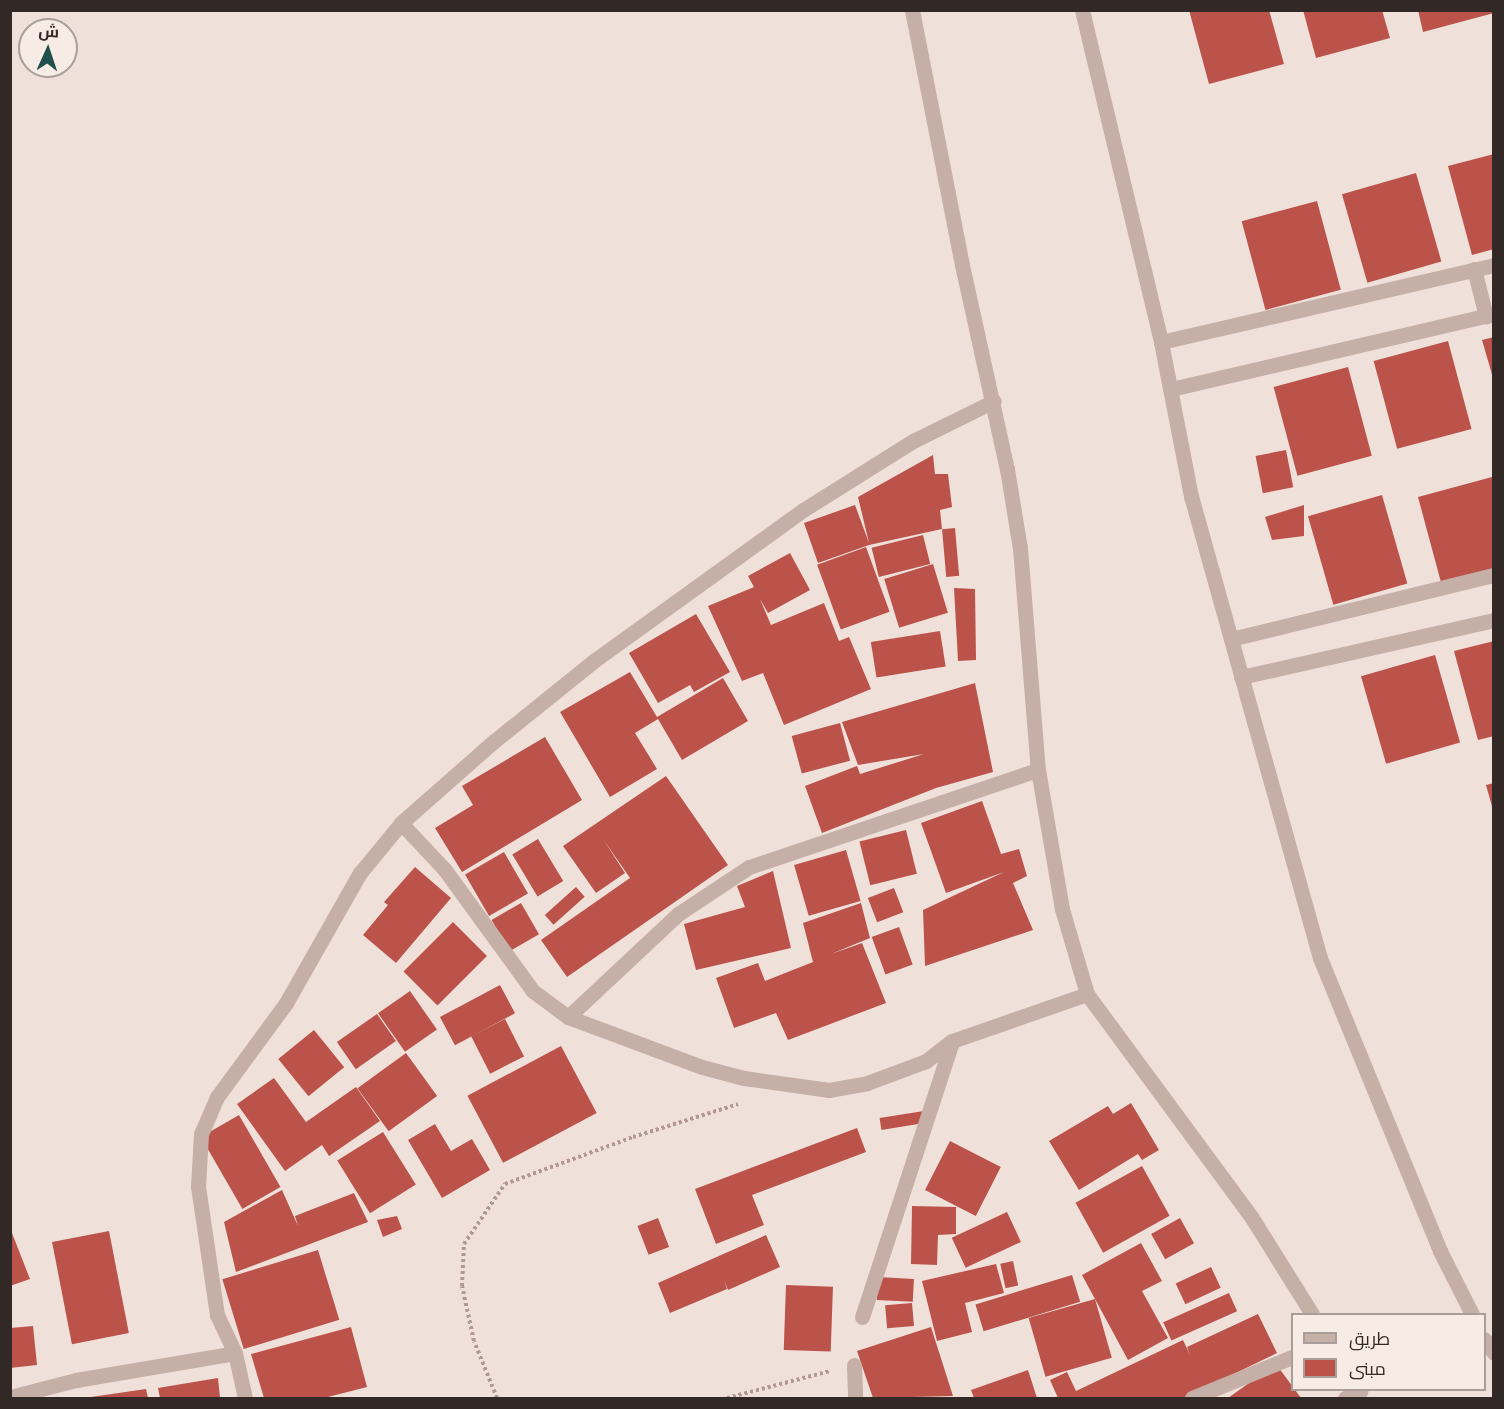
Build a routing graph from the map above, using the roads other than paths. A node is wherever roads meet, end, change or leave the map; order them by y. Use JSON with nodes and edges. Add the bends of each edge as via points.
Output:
{"nodes":[{"id":1,"x":912,"y":10,"type":"edge"},
{"id":2,"x":1082,"y":10,"type":"edge"},
{"id":3,"x":1494,"y":265,"type":"edge"},
{"id":4,"x":1474,"y":269,"type":"junction"},
{"id":5,"x":1490,"y":315,"type":"edge"},
{"id":6,"x":1161,"y":342,"type":"junction"},
{"id":7,"x":1171,"y":389,"type":"junction"},
{"id":8,"x":994,"y":401,"type":"junction"},
{"id":9,"x":1494,"y":575,"type":"edge"},
{"id":10,"x":1494,"y":620,"type":"edge"},
{"id":11,"x":1231,"y":639,"type":"junction"},
{"id":12,"x":1241,"y":677,"type":"junction"},
{"id":13,"x":1038,"y":770,"type":"junction"},
{"id":14,"x":401,"y":823,"type":"junction"},
{"id":15,"x":1087,"y":994,"type":"junction"},
{"id":16,"x":568,"y":1017,"type":"junction"},
{"id":17,"x":952,"y":1041,"type":"junction"},
{"id":18,"x":1311,"y":1313,"type":"edge"},
{"id":19,"x":1471,"y":1313,"type":"edge"},
{"id":20,"x":861,"y":1317,"type":"dead end"},
{"id":21,"x":235,"y":1353,"type":"junction"},
{"id":22,"x":1291,"y":1358,"type":"edge"},
{"id":23,"x":854,"y":1365,"type":"road end"},
{"id":24,"x":1363,"y":1393,"type":"edge"},
{"id":25,"x":10,"y":1397,"type":"edge"},
{"id":26,"x":245,"y":1398,"type":"edge"},
{"id":27,"x":855,"y":1398,"type":"edge"},
{"id":28,"x":1192,"y":1398,"type":"edge"},
{"id":29,"x":1345,"y":1398,"type":"edge"}],
"edges":[{"from":1,"to":8,"type":"street","via":[[962,265]]},
{"from":2,"to":6,"type":"street"},
{"from":3,"to":4,"type":"street"},
{"from":4,"to":5,"type":"street"},
{"from":4,"to":6,"type":"street"},
{"from":5,"to":7,"type":"street"},
{"from":6,"to":7,"type":"street"},
{"from":7,"to":11,"type":"street","via":[[1191,496]]},
{"from":8,"to":13,"type":"street","via":[[1020,548]]},
{"from":8,"to":14,"type":"street","via":[[913,441],[803,510],[595,660]]},
{"from":9,"to":11,"type":"street"},
{"from":10,"to":12,"type":"street"},
{"from":11,"to":12,"type":"street"},
{"from":12,"to":19,"type":"street","via":[[1320,958],[1440,1251]]},
{"from":13,"to":15,"type":"street","via":[[1062,909]]},
{"from":13,"to":16,"type":"street","via":[[749,867],[662,927]]},
{"from":14,"to":16,"type":"street","via":[[445,870],[533,991]]},
{"from":14,"to":21,"type":"street","via":[[360,873],[286,1003],[217,1096],[201,1134],[198,1187],[217,1315]]},
{"from":15,"to":17,"type":"street"},
{"from":15,"to":18,"type":"street","via":[[1252,1218]]},
{"from":16,"to":17,"type":"street","via":[[702,1067],[791,1087],[829,1090],[867,1083],[926,1061]]},
{"from":17,"to":20,"type":"street"},
{"from":21,"to":25,"type":"street","via":[[76,1380]]},
{"from":21,"to":26,"type":"street"},
{"from":22,"to":28,"type":"street"},
{"from":23,"to":27,"type":"street"},
{"from":24,"to":29,"type":"street"}]}
